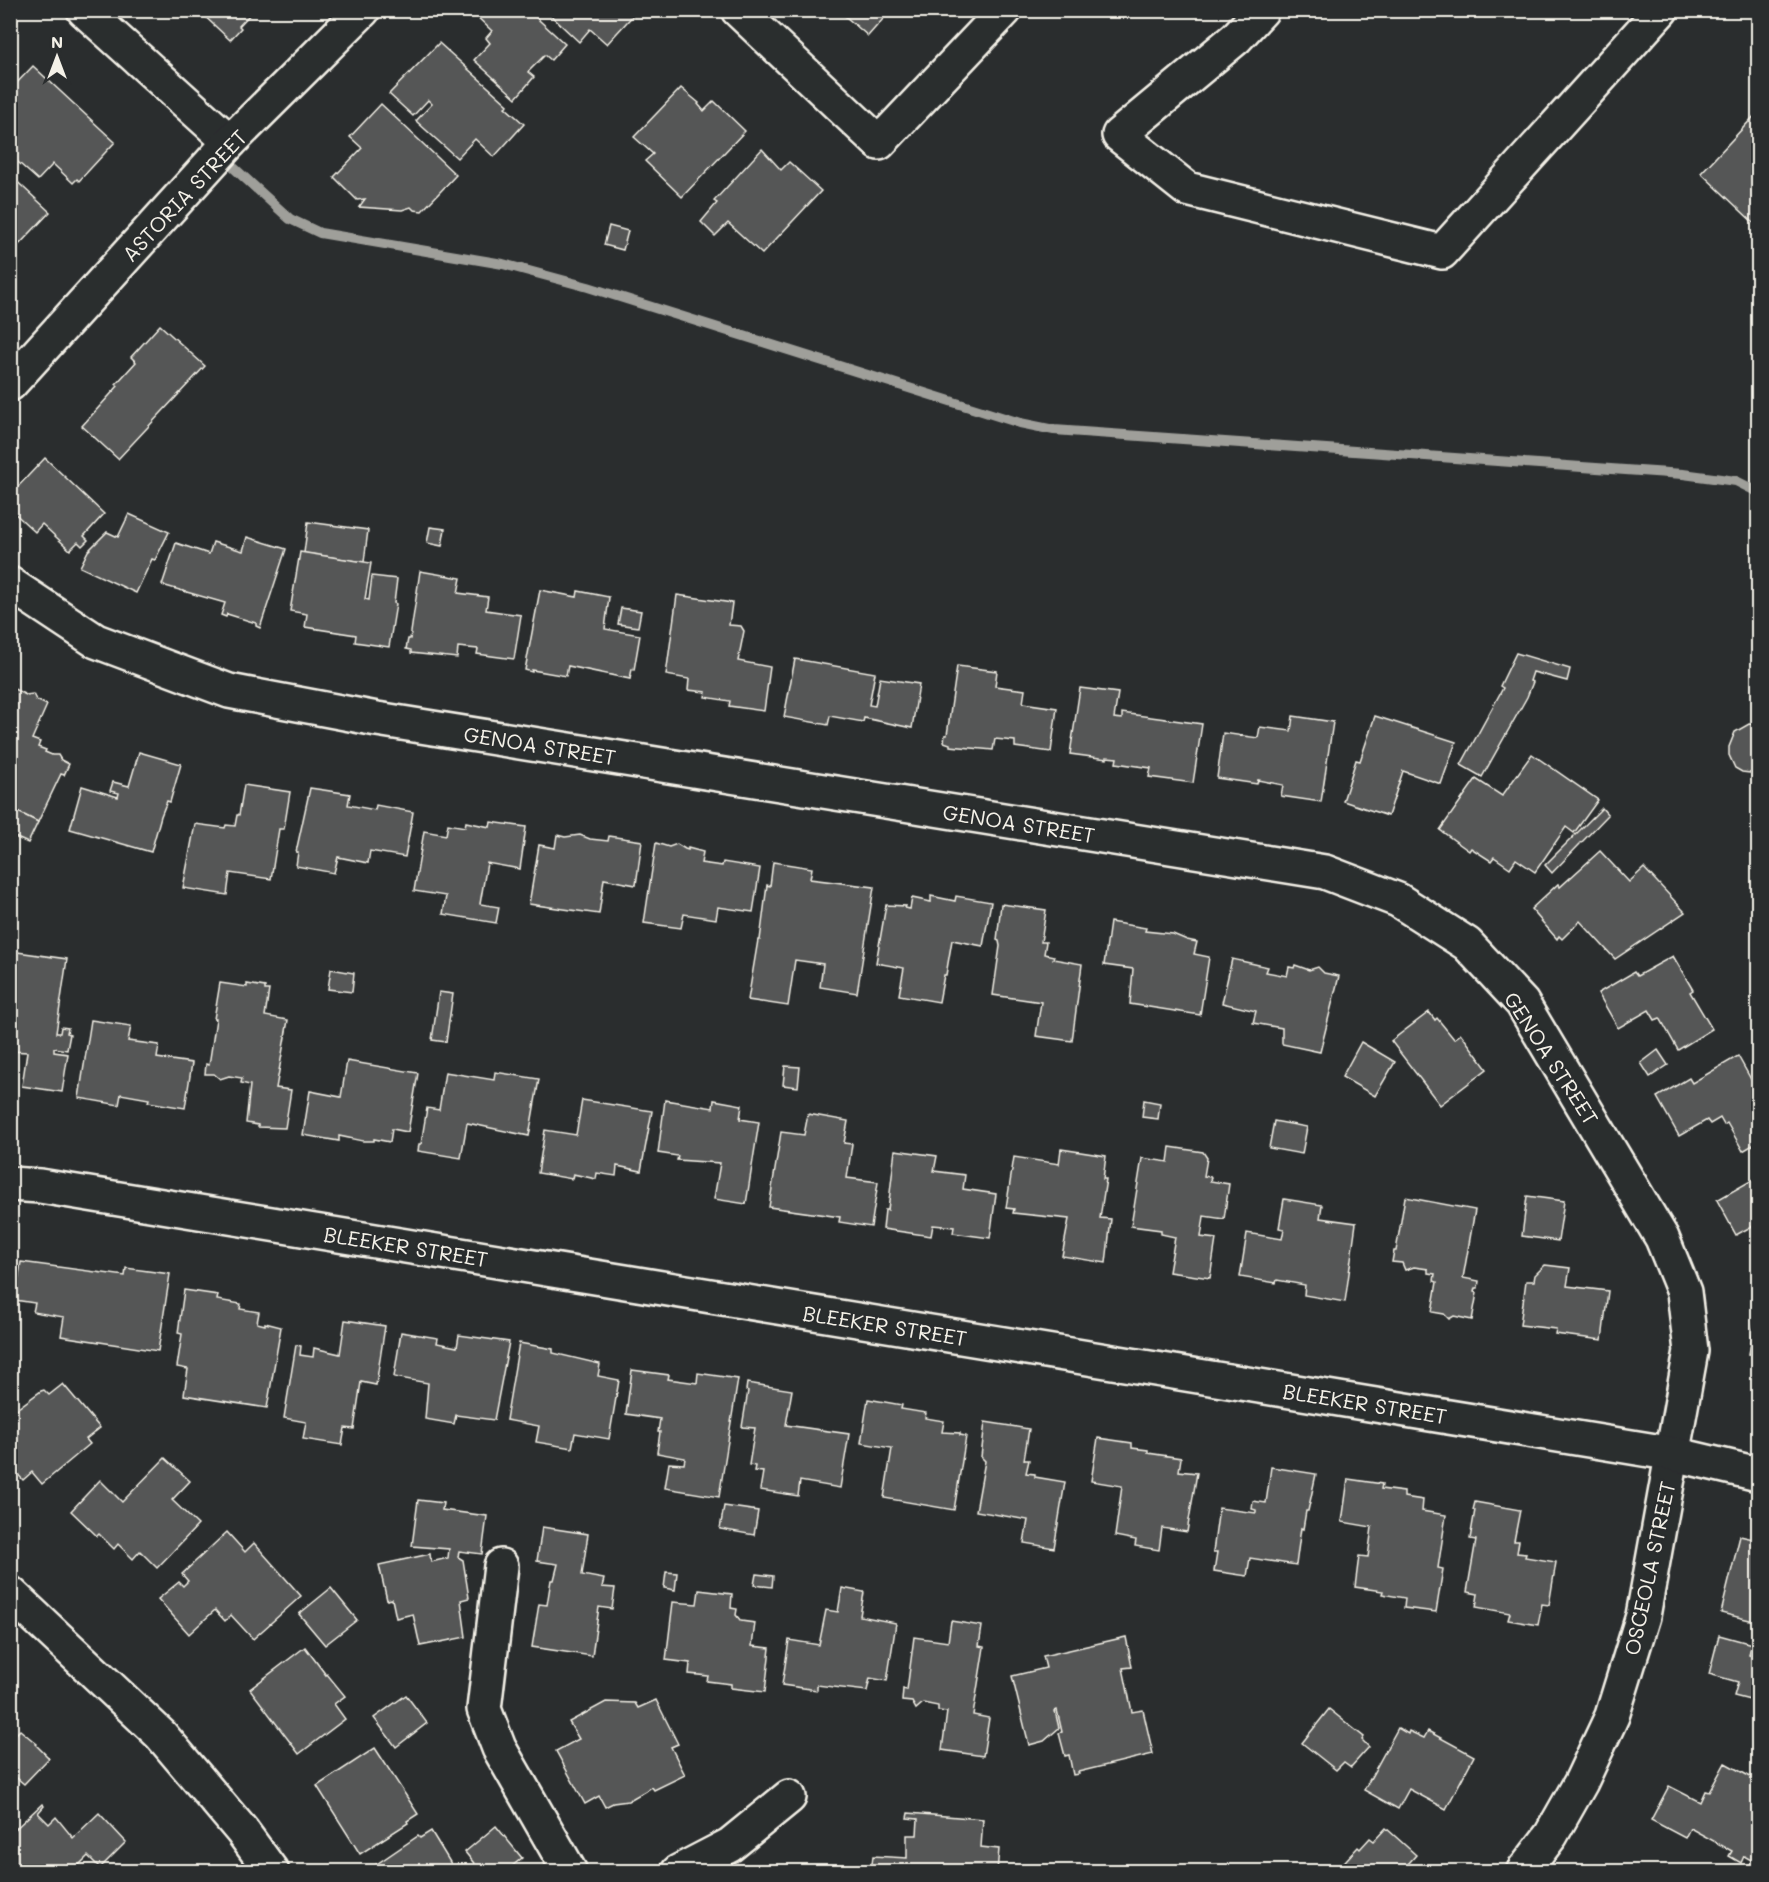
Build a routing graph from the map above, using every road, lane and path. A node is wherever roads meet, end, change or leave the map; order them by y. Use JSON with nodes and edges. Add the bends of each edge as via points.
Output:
{"nodes":[{"id":1,"x":84,"y":10,"type":"edge"},
{"id":2,"x":363,"y":10,"type":"edge"},
{"id":3,"x":738,"y":10,"type":"edge"},
{"id":4,"x":1005,"y":10,"type":"edge"},
{"id":5,"x":1262,"y":10,"type":"edge"},
{"id":6,"x":1661,"y":10,"type":"edge"},
{"id":7,"x":230,"y":142,"type":"junction"},
{"id":8,"x":10,"y":384,"type":"edge"},
{"id":9,"x":10,"y":584,"type":"edge"},
{"id":10,"x":10,"y":1184,"type":"edge"},
{"id":11,"x":1674,"y":1454,"type":"junction"},
{"id":12,"x":1758,"y":1474,"type":"edge"},
{"id":13,"x":501,"y":1566,"type":"dead end"},
{"id":14,"x":10,"y":1593,"type":"edge"},
{"id":15,"x":789,"y":1797,"type":"dead end"},
{"id":16,"x":272,"y":1872,"type":"edge"},
{"id":17,"x":570,"y":1872,"type":"edge"},
{"id":18,"x":678,"y":1872,"type":"edge"},
{"id":19,"x":1523,"y":1872,"type":"edge"}],
"edges":[{"from":1,"to":7,"type":"street"},
{"from":2,"to":7,"type":"street","name":"ASTORIA STREET"},
{"from":3,"to":4,"type":"street","via":[[879,143]]},
{"from":5,"to":6,"type":"street","via":[[1236,38],[1119,135],[1187,189],[1442,252]]},
{"from":7,"to":8,"type":"street","name":"ASTORIA STREET"},
{"from":9,"to":11,"type":"street","name":"GENOA STREET","via":[[96,641],[229,691],[389,721],[1325,872],[1398,900],[1467,944],[1522,1003],[1662,1238],[1684,1292],[1691,1351]]},
{"from":10,"to":11,"type":"street","name":"BLEEKER STREET"},
{"from":11,"to":12,"type":"street","name":"BLEEKER STREET"},
{"from":11,"to":19,"type":"street","name":"OSCEOLA STREET","via":[[1643,1616],[1612,1716],[1581,1782]]},
{"from":13,"to":17,"type":"street","via":[[484,1709],[499,1748]]},
{"from":14,"to":16,"type":"street","via":[[161,1735]]},
{"from":15,"to":18,"type":"street","via":[[730,1845]]}]}
